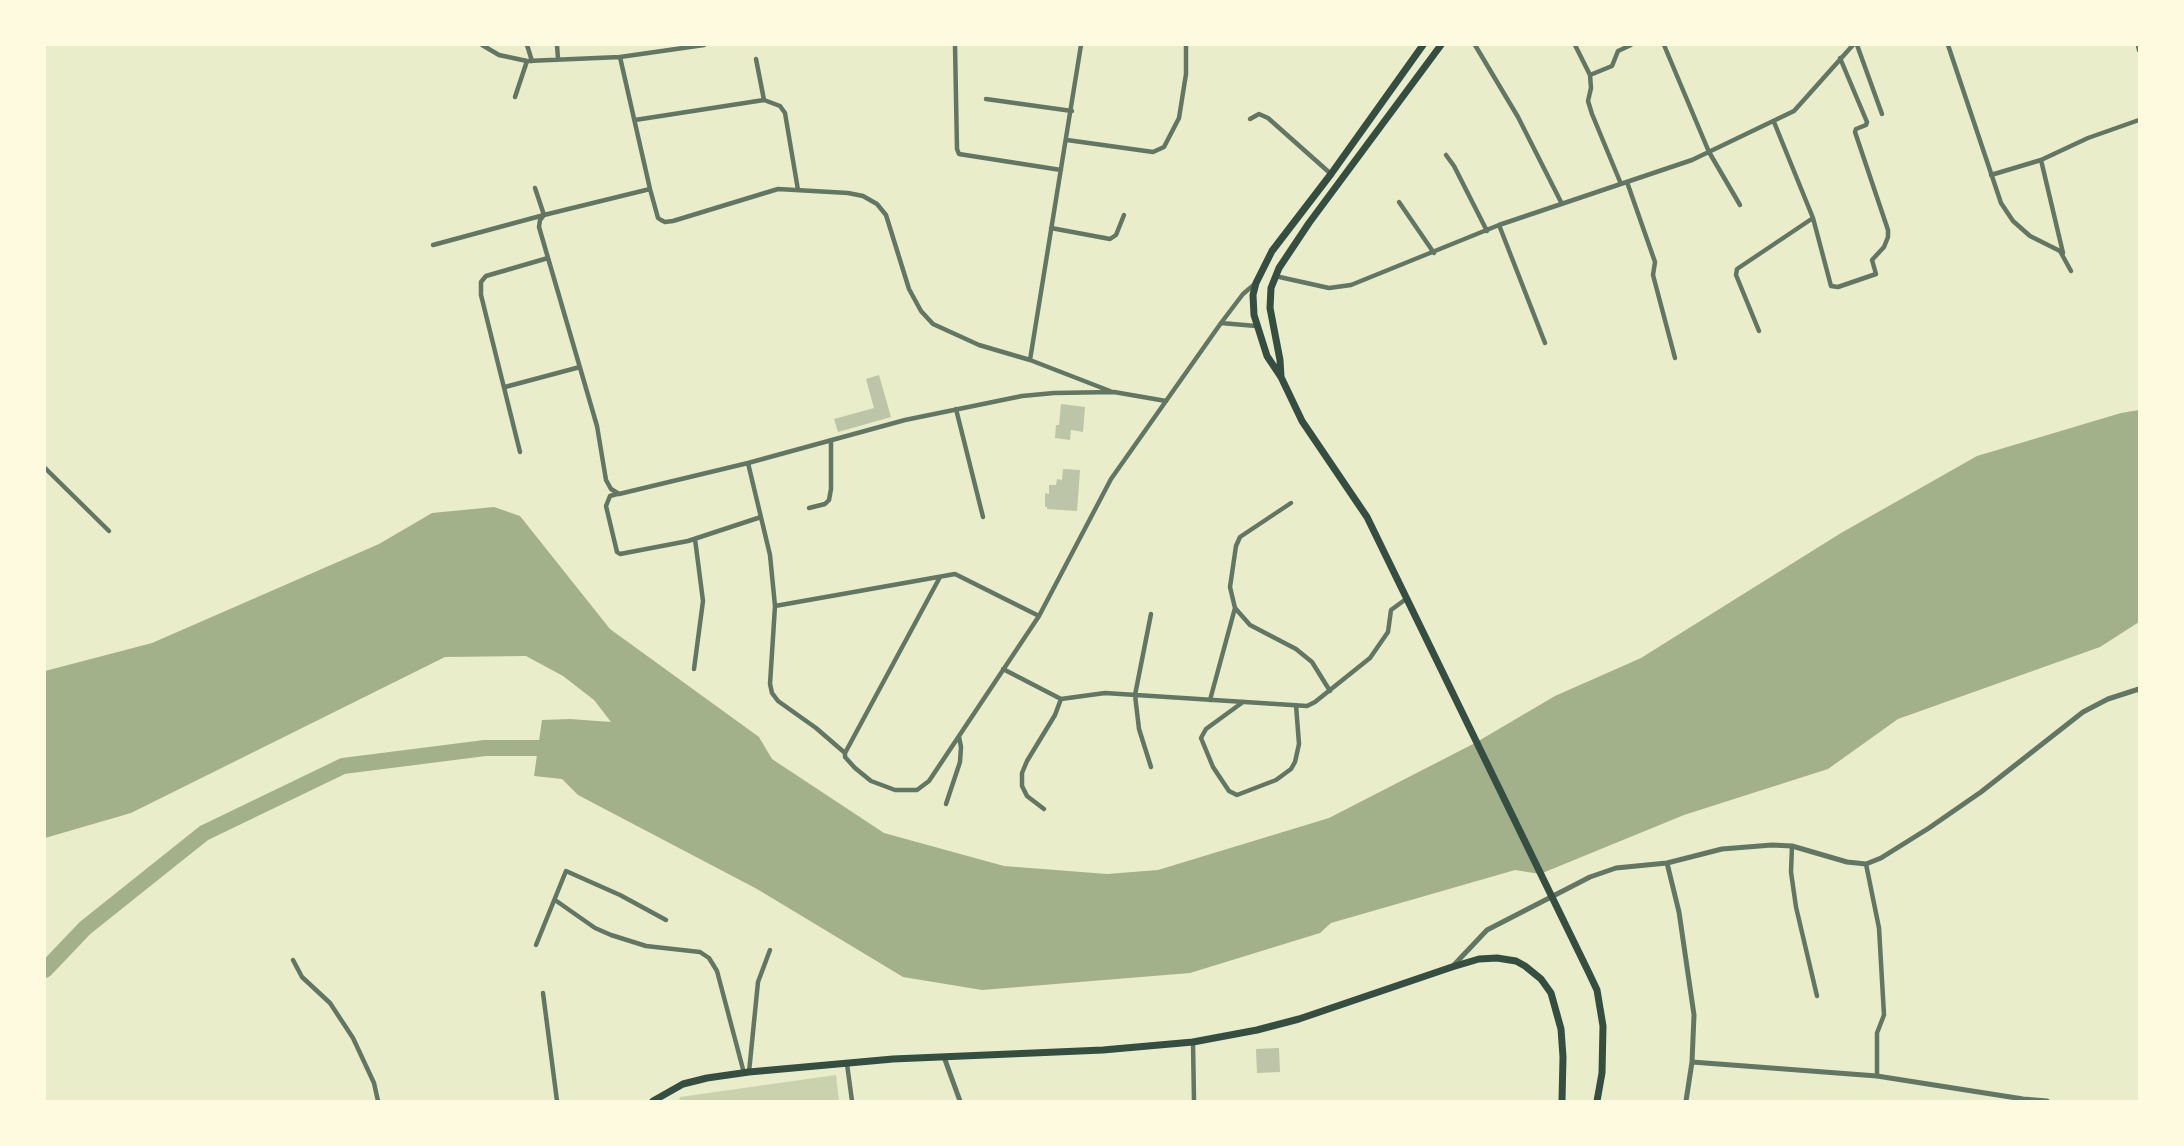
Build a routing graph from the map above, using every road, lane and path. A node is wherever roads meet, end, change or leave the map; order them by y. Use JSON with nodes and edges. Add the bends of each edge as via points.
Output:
{"nodes":[{"id":1,"x":482,"y":45,"type":"edge"},
{"id":2,"x":526,"y":45,"type":"edge"},
{"id":3,"x":557,"y":45,"type":"edge"},
{"id":4,"x":704,"y":45,"type":"edge"},
{"id":5,"x":955,"y":45,"type":"edge"},
{"id":6,"x":1081,"y":45,"type":"edge"},
{"id":7,"x":1186,"y":45,"type":"edge"},
{"id":8,"x":1423,"y":45,"type":"edge"},
{"id":9,"x":1441,"y":45,"type":"edge"},
{"id":10,"x":1475,"y":45,"type":"edge"},
{"id":11,"x":1575,"y":45,"type":"edge"},
{"id":12,"x":1631,"y":45,"type":"edge"},
{"id":13,"x":1664,"y":45,"type":"edge"},
{"id":14,"x":1855,"y":45,"type":"edge"},
{"id":15,"x":1948,"y":45,"type":"edge"},
{"id":16,"x":2138,"y":45,"type":"edge"},
{"id":17,"x":693,"y":46,"type":"edge"},
{"id":18,"x":2139,"y":50,"type":"edge"},
{"id":19,"x":620,"y":57,"type":"junction"},
{"id":20,"x":1840,"y":58,"type":"junction"},
{"id":21,"x":558,"y":59,"type":"junction"},
{"id":22,"x":756,"y":59,"type":"dead end"},
{"id":23,"x":530,"y":61,"type":"junction"},
{"id":24,"x":1590,"y":75,"type":"junction"},
{"id":25,"x":514,"y":97,"type":"dead end"},
{"id":26,"x":1384,"y":97,"type":"junction"},
{"id":27,"x":986,"y":99,"type":"dead end"},
{"id":28,"x":764,"y":100,"type":"junction"},
{"id":29,"x":1396,"y":106,"type":"junction"},
{"id":30,"x":1072,"y":111,"type":"junction"},
{"id":31,"x":1882,"y":114,"type":"dead end"},
{"id":32,"x":1250,"y":119,"type":"dead end"},
{"id":33,"x":635,"y":120,"type":"junction"},
{"id":34,"x":2139,"y":120,"type":"edge"},
{"id":35,"x":1774,"y":122,"type":"junction"},
{"id":36,"x":1067,"y":140,"type":"junction"},
{"id":37,"x":1709,"y":152,"type":"junction"},
{"id":38,"x":1446,"y":155,"type":"dead end"},
{"id":39,"x":2041,"y":160,"type":"junction"},
{"id":40,"x":1061,"y":170,"type":"junction"},
{"id":41,"x":1331,"y":174,"type":"junction"},
{"id":42,"x":1991,"y":176,"type":"junction"},
{"id":43,"x":1624,"y":183,"type":"junction"},
{"id":44,"x":535,"y":188,"type":"dead end"},
{"id":45,"x":650,"y":189,"type":"junction"},
{"id":46,"x":798,"y":190,"type":"junction"},
{"id":47,"x":1399,"y":202,"type":"dead end"},
{"id":48,"x":1562,"y":204,"type":"junction"},
{"id":49,"x":1740,"y":205,"type":"dead end"},
{"id":50,"x":544,"y":215,"type":"junction"},
{"id":51,"x":1124,"y":215,"type":"dead end"},
{"id":52,"x":1813,"y":218,"type":"junction"},
{"id":53,"x":1499,"y":225,"type":"junction"},
{"id":54,"x":1052,"y":228,"type":"junction"},
{"id":55,"x":1487,"y":231,"type":"junction"},
{"id":56,"x":433,"y":245,"type":"dead end"},
{"id":57,"x":1434,"y":253,"type":"junction"},
{"id":58,"x":2064,"y":254,"type":"junction"},
{"id":59,"x":548,"y":258,"type":"junction"},
{"id":60,"x":2071,"y":271,"type":"dead end"},
{"id":61,"x":1275,"y":276,"type":"junction"},
{"id":62,"x":1256,"y":283,"type":"junction"},
{"id":63,"x":1221,"y":323,"type":"junction"},
{"id":64,"x":1256,"y":326,"type":"junction"},
{"id":65,"x":1759,"y":331,"type":"dead end"},
{"id":66,"x":1545,"y":343,"type":"dead end"},
{"id":67,"x":1676,"y":358,"type":"dead end"},
{"id":68,"x":1030,"y":360,"type":"junction"},
{"id":69,"x":580,"y":367,"type":"junction"},
{"id":70,"x":1281,"y":377,"type":"junction"},
{"id":71,"x":505,"y":387,"type":"junction"},
{"id":72,"x":1114,"y":392,"type":"junction"},
{"id":73,"x":1166,"y":401,"type":"junction"},
{"id":74,"x":956,"y":410,"type":"junction"},
{"id":75,"x":831,"y":441,"type":"junction"},
{"id":76,"x":520,"y":452,"type":"dead end"},
{"id":77,"x":748,"y":463,"type":"junction"},
{"id":78,"x":45,"y":468,"type":"edge"},
{"id":79,"x":619,"y":494,"type":"junction"},
{"id":80,"x":1291,"y":503,"type":"dead end"},
{"id":81,"x":809,"y":508,"type":"dead end"},
{"id":82,"x":761,"y":517,"type":"junction"},
{"id":83,"x":982,"y":517,"type":"dead end"},
{"id":84,"x":109,"y":531,"type":"dead end"},
{"id":85,"x":695,"y":539,"type":"junction"},
{"id":86,"x":940,"y":577,"type":"junction"},
{"id":87,"x":1406,"y":599,"type":"junction"},
{"id":88,"x":774,"y":606,"type":"junction"},
{"id":89,"x":1236,"y":608,"type":"junction"},
{"id":90,"x":1151,"y":614,"type":"dead end"},
{"id":91,"x":1040,"y":616,"type":"junction"},
{"id":92,"x":694,"y":669,"type":"dead end"},
{"id":93,"x":1004,"y":669,"type":"junction"},
{"id":94,"x":2139,"y":688,"type":"edge"},
{"id":95,"x":1330,"y":691,"type":"junction"},
{"id":96,"x":1135,"y":695,"type":"junction"},
{"id":97,"x":1060,"y":699,"type":"junction"},
{"id":98,"x":1210,"y":700,"type":"junction"},
{"id":99,"x":1244,"y":701,"type":"junction"},
{"id":100,"x":1296,"y":705,"type":"junction"},
{"id":101,"x":959,"y":736,"type":"junction"},
{"id":102,"x":845,"y":753,"type":"junction"},
{"id":103,"x":1151,"y":767,"type":"dead end"},
{"id":104,"x":946,"y":804,"type":"dead end"},
{"id":105,"x":1044,"y":809,"type":"dead end"},
{"id":106,"x":1792,"y":846,"type":"junction"},
{"id":107,"x":1667,"y":863,"type":"junction"},
{"id":108,"x":1866,"y":864,"type":"junction"},
{"id":109,"x":555,"y":900,"type":"junction"},
{"id":110,"x":666,"y":920,"type":"dead end"},
{"id":111,"x":537,"y":945,"type":"dead end"},
{"id":112,"x":770,"y":950,"type":"dead end"},
{"id":113,"x":293,"y":960,"type":"dead end"},
{"id":114,"x":1452,"y":967,"type":"junction"},
{"id":115,"x":543,"y":993,"type":"dead end"},
{"id":116,"x":1817,"y":996,"type":"dead end"},
{"id":117,"x":1193,"y":1042,"type":"junction"},
{"id":118,"x":944,"y":1057,"type":"junction"},
{"id":119,"x":1692,"y":1062,"type":"junction"},
{"id":120,"x":847,"y":1064,"type":"junction"},
{"id":121,"x":747,"y":1072,"type":"junction"},
{"id":122,"x":1877,"y":1076,"type":"junction"},
{"id":123,"x":378,"y":1101,"type":"edge"},
{"id":124,"x":557,"y":1101,"type":"edge"},
{"id":125,"x":653,"y":1101,"type":"edge"},
{"id":126,"x":852,"y":1101,"type":"edge"},
{"id":127,"x":960,"y":1101,"type":"edge"},
{"id":128,"x":1194,"y":1101,"type":"edge"},
{"id":129,"x":1562,"y":1101,"type":"edge"},
{"id":130,"x":1597,"y":1101,"type":"edge"},
{"id":131,"x":1686,"y":1101,"type":"edge"},
{"id":132,"x":2047,"y":1101,"type":"edge"}],
"edges":[{"from":1,"to":23,"type":"street","via":[[499,55]]},
{"from":2,"to":23,"type":"street"},
{"from":3,"to":21,"type":"street"},
{"from":4,"to":17,"type":"street"},
{"from":5,"to":40,"type":"street","via":[[959,154]]},
{"from":6,"to":30,"type":"street"},
{"from":7,"to":36,"type":"street","via":[[1179,118],[1164,147],[1143,151]]},
{"from":8,"to":26,"type":"highway"},
{"from":9,"to":29,"type":"highway"},
{"from":10,"to":48,"type":"street","via":[[1518,117]]},
{"from":11,"to":24,"type":"street"},
{"from":12,"to":24,"type":"street","via":[[1618,51],[1614,64]]},
{"from":13,"to":37,"type":"street"},
{"from":14,"to":20,"type":"street"},
{"from":14,"to":31,"type":"street"},
{"from":15,"to":42,"type":"street"},
{"from":16,"to":18,"type":"street"},
{"from":17,"to":19,"type":"street"},
{"from":19,"to":21,"type":"street"},
{"from":19,"to":33,"type":"street"},
{"from":20,"to":35,"type":"street","via":[[1801,105]]},
{"from":20,"to":52,"type":"street","via":[[1867,122],[1855,132],[1888,230],[1884,247],[1872,260],[1876,273],[1832,287]]},
{"from":21,"to":23,"type":"street"},
{"from":22,"to":28,"type":"street"},
{"from":23,"to":25,"type":"street"},
{"from":24,"to":43,"type":"street","via":[[1588,101]]},
{"from":26,"to":29,"type":"highway"},
{"from":26,"to":41,"type":"highway"},
{"from":27,"to":30,"type":"street"},
{"from":28,"to":33,"type":"street"},
{"from":28,"to":46,"type":"street","via":[[780,106],[785,113]]},
{"from":29,"to":61,"type":"highway","via":[[1309,223]]},
{"from":30,"to":36,"type":"street"},
{"from":32,"to":41,"type":"street","via":[[1259,114],[1268,118]]},
{"from":33,"to":45,"type":"street"},
{"from":34,"to":39,"type":"street"},
{"from":35,"to":37,"type":"street"},
{"from":35,"to":52,"type":"street"},
{"from":36,"to":40,"type":"street"},
{"from":37,"to":43,"type":"street"},
{"from":37,"to":49,"type":"street"},
{"from":38,"to":55,"type":"street"},
{"from":39,"to":42,"type":"street"},
{"from":39,"to":58,"type":"street"},
{"from":40,"to":54,"type":"street"},
{"from":41,"to":62,"type":"highway","via":[[1272,251]]},
{"from":42,"to":58,"type":"street","via":[[2013,221],[2030,236]]},
{"from":43,"to":48,"type":"street"},
{"from":43,"to":67,"type":"street","via":[[1655,262],[1653,275]]},
{"from":44,"to":50,"type":"street"},
{"from":45,"to":46,"type":"street","via":[[658,218],[665,222],[778,189]]},
{"from":45,"to":50,"type":"street"},
{"from":46,"to":68,"type":"street","via":[[848,193],[877,204],[889,221],[909,289],[933,324],[979,345]]},
{"from":47,"to":57,"type":"street"},
{"from":48,"to":53,"type":"street"},
{"from":50,"to":56,"type":"street"},
{"from":50,"to":59,"type":"street","via":[[539,227]]},
{"from":51,"to":54,"type":"street","via":[[1116,235],[1110,239]]},
{"from":52,"to":65,"type":"street","via":[[1737,269]]},
{"from":53,"to":55,"type":"street"},
{"from":53,"to":66,"type":"street"},
{"from":54,"to":68,"type":"street"},
{"from":55,"to":57,"type":"street"},
{"from":57,"to":61,"type":"street","via":[[1334,289]]},
{"from":58,"to":60,"type":"street"},
{"from":59,"to":69,"type":"street"},
{"from":59,"to":71,"type":"street","via":[[486,276],[481,282]]},
{"from":61,"to":70,"type":"highway","via":[[1270,308]]},
{"from":62,"to":63,"type":"street"},
{"from":62,"to":64,"type":"highway"},
{"from":63,"to":64,"type":"street"},
{"from":63,"to":73,"type":"street"},
{"from":64,"to":70,"type":"highway","via":[[1267,356]]},
{"from":68,"to":72,"type":"street"},
{"from":69,"to":71,"type":"street"},
{"from":69,"to":79,"type":"street","via":[[597,426],[606,480],[610,489]]},
{"from":70,"to":87,"type":"highway","via":[[1309,435],[1367,517]]},
{"from":71,"to":76,"type":"street"},
{"from":72,"to":73,"type":"street"},
{"from":72,"to":74,"type":"street","via":[[1037,393]]},
{"from":73,"to":91,"type":"street","via":[[1111,478]]},
{"from":74,"to":75,"type":"street"},
{"from":74,"to":83,"type":"street"},
{"from":75,"to":77,"type":"street"},
{"from":75,"to":81,"type":"street","via":[[829,500]]},
{"from":77,"to":79,"type":"street"},
{"from":77,"to":82,"type":"street"},
{"from":78,"to":84,"type":"street"},
{"from":79,"to":85,"type":"street","via":[[610,496],[606,506],[618,554]]},
{"from":80,"to":89,"type":"street","via":[[1246,531],[1238,541],[1230,587]]},
{"from":82,"to":85,"type":"street"},
{"from":82,"to":88,"type":"street","via":[[770,555]]},
{"from":85,"to":92,"type":"street","via":[[704,601]]},
{"from":86,"to":88,"type":"street"},
{"from":86,"to":91,"type":"street","via":[[958,575]]},
{"from":86,"to":102,"type":"street"},
{"from":87,"to":95,"type":"street","via":[[1391,610],[1388,632],[1370,658]]},
{"from":87,"to":130,"type":"highway","via":[[1597,990],[1603,1050]]},
{"from":88,"to":102,"type":"street","via":[[772,693]]},
{"from":89,"to":95,"type":"street","via":[[1250,625],[1312,662]]},
{"from":89,"to":98,"type":"street"},
{"from":90,"to":96,"type":"street"},
{"from":91,"to":93,"type":"street"},
{"from":93,"to":97,"type":"street"},
{"from":93,"to":101,"type":"street"},
{"from":94,"to":108,"type":"street","via":[[2083,712],[1988,787]]},
{"from":95,"to":100,"type":"street","via":[[1315,702]]},
{"from":96,"to":97,"type":"street","via":[[1096,693]]},
{"from":96,"to":98,"type":"street"},
{"from":96,"to":103,"type":"street","via":[[1139,729]]},
{"from":97,"to":105,"type":"street","via":[[1022,773],[1024,792]]},
{"from":98,"to":99,"type":"street"},
{"from":99,"to":100,"type":"street"},
{"from":99,"to":100,"type":"street","via":[[1206,729],[1201,738],[1213,767],[1229,791],[1237,795],[1276,780],[1291,769],[1299,744]]},
{"from":101,"to":102,"type":"street","via":[[929,782],[915,791],[895,790],[871,781]]},
{"from":101,"to":104,"type":"street","via":[[960,762]]},
{"from":106,"to":107,"type":"street","via":[[1722,849]]},
{"from":106,"to":108,"type":"street"},
{"from":106,"to":116,"type":"street","via":[[1796,907]]},
{"from":107,"to":114,"type":"street","via":[[1624,866],[1590,877],[1487,930]]},
{"from":107,"to":119,"type":"street","via":[[1692,994]]},
{"from":108,"to":122,"type":"street","via":[[1879,928],[1884,1015],[1877,1033]]},
{"from":109,"to":110,"type":"street","via":[[563,874],[569,871]]},
{"from":109,"to":111,"type":"street"},
{"from":109,"to":121,"type":"street","via":[[611,935],[646,946],[700,952],[709,958],[717,971]]},
{"from":112,"to":121,"type":"street","via":[[758,982]]},
{"from":113,"to":123,"type":"street","via":[[302,977],[330,1003],[353,1038]]},
{"from":114,"to":117,"type":"highway","via":[[1299,1019]]},
{"from":114,"to":129,"type":"highway","via":[[1479,959],[1506,959],[1525,966],[1541,979],[1551,993],[1561,1029]]},
{"from":115,"to":124,"type":"street"},
{"from":117,"to":118,"type":"highway"},
{"from":117,"to":128,"type":"street"},
{"from":118,"to":120,"type":"highway"},
{"from":118,"to":127,"type":"street"},
{"from":119,"to":122,"type":"street"},
{"from":119,"to":131,"type":"street"},
{"from":120,"to":121,"type":"highway"},
{"from":120,"to":126,"type":"street"},
{"from":121,"to":125,"type":"highway","via":[[683,1084]]},
{"from":122,"to":132,"type":"street"}]}
